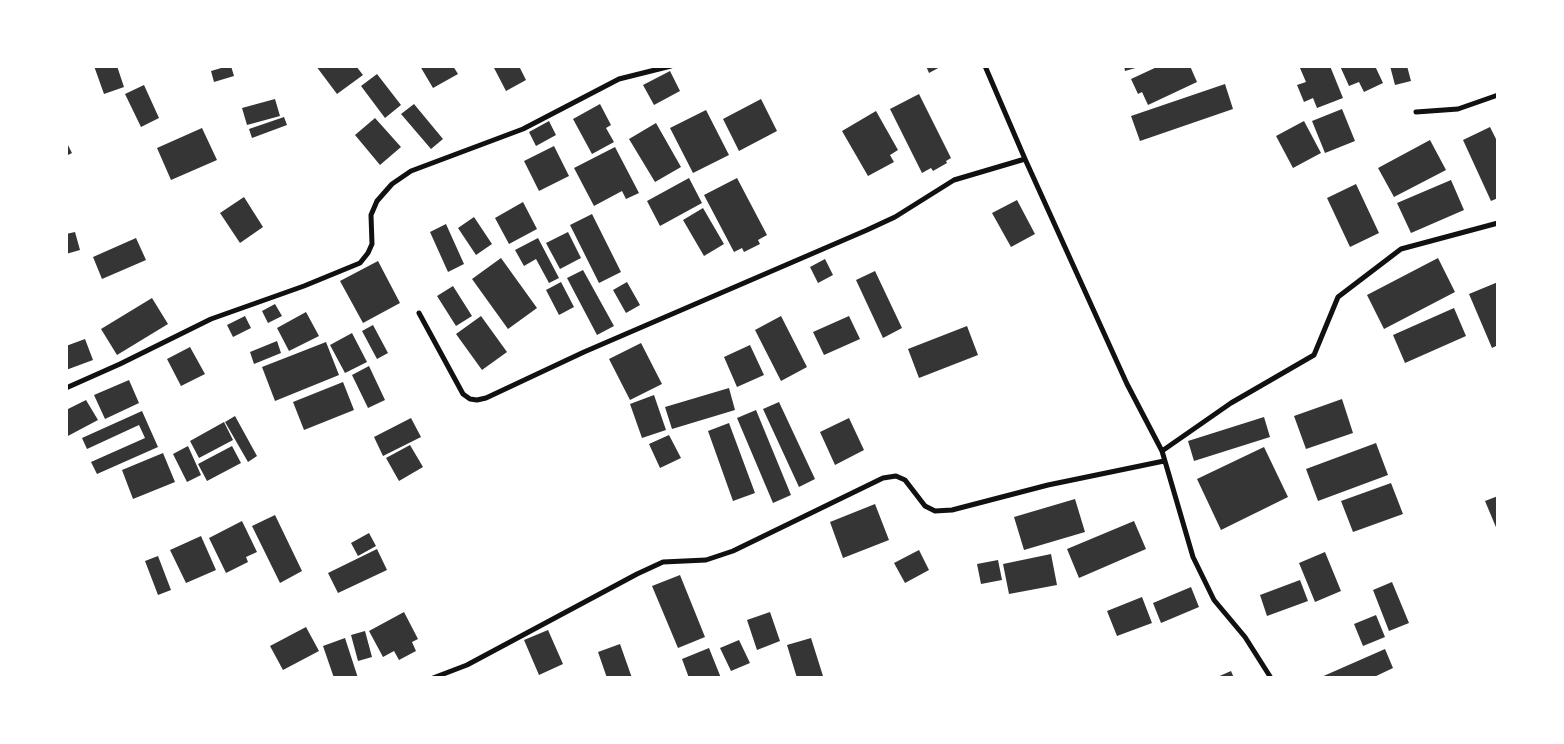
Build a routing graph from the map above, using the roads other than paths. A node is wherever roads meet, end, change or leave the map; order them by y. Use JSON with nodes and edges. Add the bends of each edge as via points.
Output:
{"nodes":[{"id":1,"x":671,"y":66,"type":"edge"},
{"id":2,"x":985,"y":66,"type":"edge"},
{"id":3,"x":1498,"y":95,"type":"edge"},
{"id":4,"x":1416,"y":112,"type":"dead end"},
{"id":5,"x":1025,"y":159,"type":"junction"},
{"id":6,"x":1498,"y":223,"type":"edge"},
{"id":7,"x":419,"y":313,"type":"dead end"},
{"id":8,"x":66,"y":388,"type":"edge"},
{"id":9,"x":1162,"y":452,"type":"junction"},
{"id":10,"x":1164,"y":461,"type":"junction"},
{"id":11,"x":433,"y":678,"type":"edge"},
{"id":12,"x":1271,"y":678,"type":"edge"}],
"edges":[{"from":1,"to":8,"type":"street","via":[[619,79],[523,129],[411,172],[392,184],[377,201],[371,215],[372,244],[360,262],[211,319]]},
{"from":2,"to":5,"type":"street"},
{"from":3,"to":4,"type":"street","via":[[1458,109]]},
{"from":5,"to":7,"type":"street","via":[[954,180],[894,218],[477,400],[463,394]]},
{"from":5,"to":9,"type":"street"},
{"from":6,"to":9,"type":"street","via":[[1402,249],[1338,298],[1314,356],[1231,403]]},
{"from":9,"to":10,"type":"street"},
{"from":10,"to":11,"type":"street","via":[[1048,485],[952,510],[935,511],[925,506],[905,480],[896,476],[883,478],[734,551],[706,560],[663,562],[467,665]]},
{"from":10,"to":12,"type":"street","via":[[1193,557],[1214,600],[1245,637]]}]}
